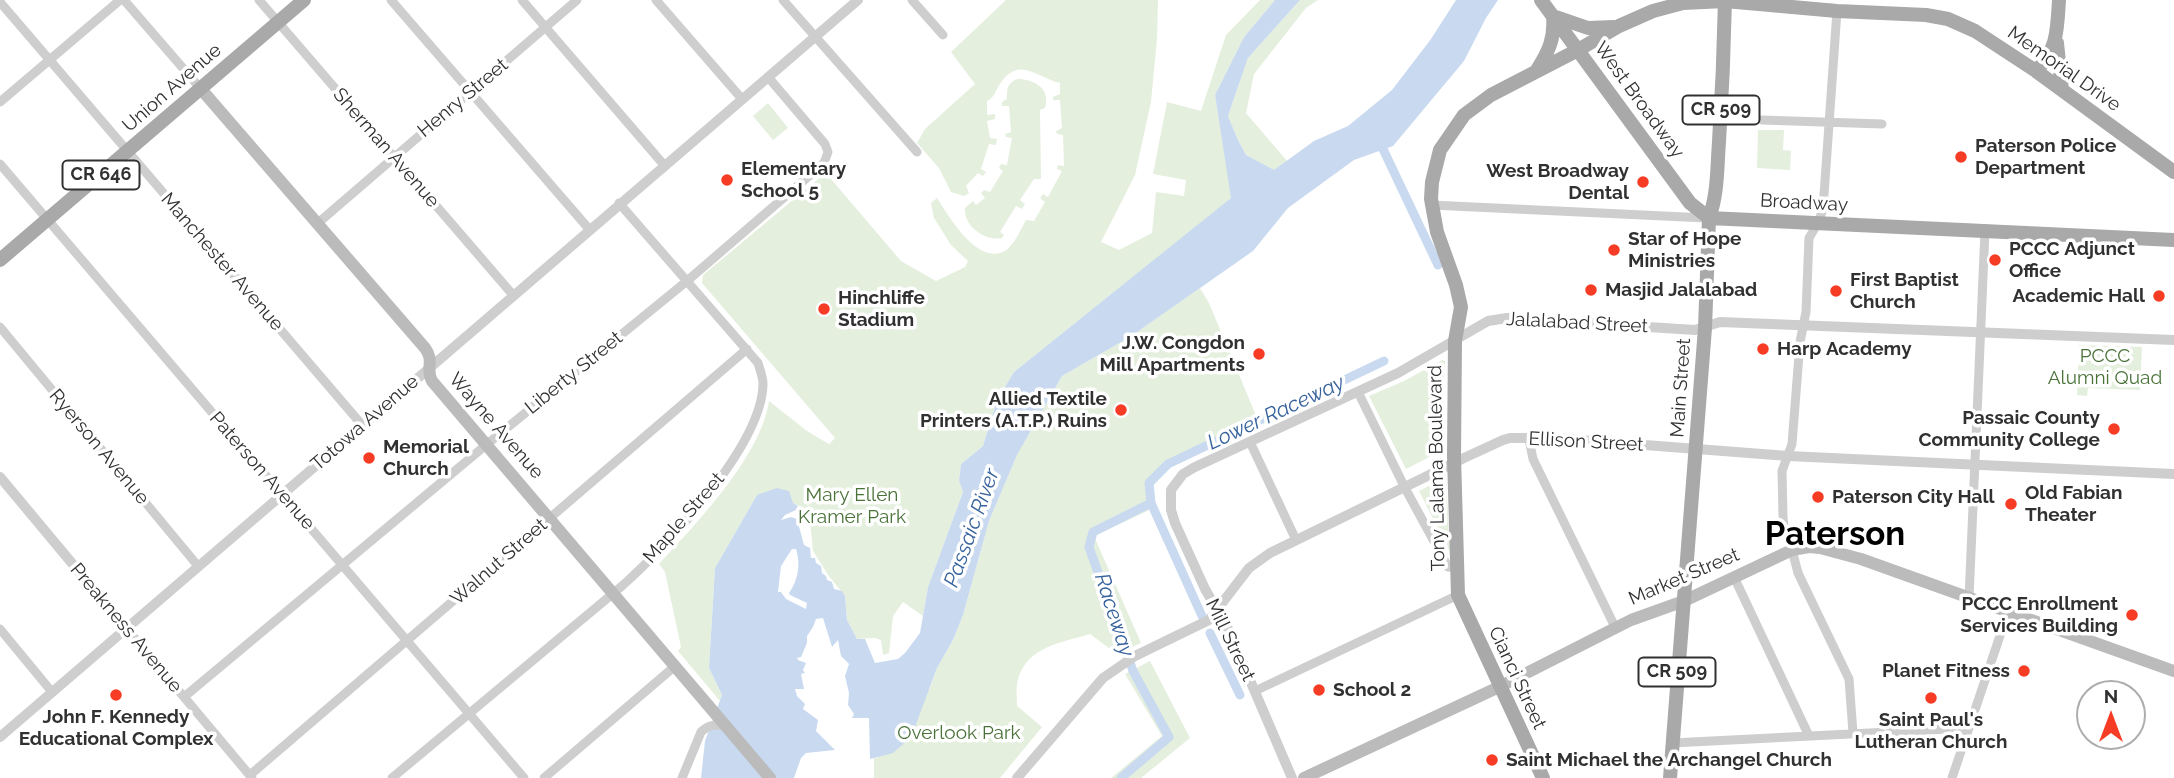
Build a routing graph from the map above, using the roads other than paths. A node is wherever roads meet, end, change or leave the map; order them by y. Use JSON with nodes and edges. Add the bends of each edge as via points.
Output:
{"nodes":[{"id":1,"x":122,"y":0,"type":"edge"},
{"id":2,"x":259,"y":0,"type":"edge"},
{"id":3,"x":304,"y":0,"type":"edge"},
{"id":4,"x":391,"y":0,"type":"edge"},
{"id":5,"x":522,"y":0,"type":"edge"},
{"id":6,"x":577,"y":0,"type":"edge"},
{"id":7,"x":656,"y":0,"type":"edge"},
{"id":8,"x":783,"y":0,"type":"edge"},
{"id":9,"x":858,"y":0,"type":"edge"},
{"id":10,"x":912,"y":0,"type":"edge"},
{"id":11,"x":1541,"y":0,"type":"edge"},
{"id":12,"x":2059,"y":0,"type":"edge"},
{"id":13,"x":1725,"y":1,"type":"edge"},
{"id":14,"x":0,"y":2,"type":"edge"},
{"id":15,"x":1837,"y":12,"type":"junction"},
{"id":16,"x":1553,"y":16,"type":"junction"},
{"id":17,"x":278,"y":23,"type":"junction"},
{"id":18,"x":1619,"y":26,"type":"junction"},
{"id":19,"x":545,"y":27,"type":"junction"},
{"id":20,"x":943,"y":35,"type":"dead end"},
{"id":21,"x":815,"y":37,"type":"junction"},
{"id":22,"x":2056,"y":37,"type":"junction"},
{"id":23,"x":1578,"y":50,"type":"junction"},
{"id":24,"x":50,"y":60,"type":"junction"},
{"id":25,"x":2036,"y":71,"type":"junction"},
{"id":26,"x":1535,"y":72,"type":"junction"},
{"id":27,"x":768,"y":77,"type":"junction"},
{"id":28,"x":201,"y":89,"type":"junction"},
{"id":29,"x":2062,"y":90,"type":"junction"},
{"id":30,"x":470,"y":93,"type":"junction"},
{"id":31,"x":742,"y":99,"type":"junction"},
{"id":32,"x":0,"y":102,"type":"edge"},
{"id":33,"x":1762,"y":120,"type":"dead end"},
{"id":34,"x":1829,"y":122,"type":"junction"},
{"id":35,"x":1882,"y":124,"type":"dead end"},
{"id":36,"x":128,"y":152,"type":"junction"},
{"id":37,"x":917,"y":152,"type":"dead end"},
{"id":38,"x":394,"y":157,"type":"junction"},
{"id":39,"x":0,"y":164,"type":"edge"},
{"id":40,"x":664,"y":165,"type":"junction"},
{"id":41,"x":2174,"y":172,"type":"edge"},
{"id":42,"x":619,"y":203,"type":"junction"},
{"id":43,"x":1432,"y":205,"type":"junction"},
{"id":44,"x":1709,"y":218,"type":"junction"},
{"id":45,"x":49,"y":219,"type":"junction"},
{"id":46,"x":318,"y":223,"type":"junction"},
{"id":47,"x":1818,"y":223,"type":"junction"},
{"id":48,"x":589,"y":229,"type":"junction"},
{"id":49,"x":1985,"y":231,"type":"junction"},
{"id":50,"x":2174,"y":240,"type":"edge"},
{"id":51,"x":0,"y":260,"type":"edge"},
{"id":52,"x":687,"y":281,"type":"junction"},
{"id":53,"x":513,"y":295,"type":"junction"},
{"id":54,"x":1803,"y":325,"type":"junction"},
{"id":55,"x":0,"y":327,"type":"edge"},
{"id":56,"x":1705,"y":328,"type":"junction"},
{"id":57,"x":1980,"y":333,"type":"junction"},
{"id":58,"x":2174,"y":340,"type":"edge"},
{"id":59,"x":1455,"y":341,"type":"junction"},
{"id":60,"x":747,"y":349,"type":"junction"},
{"id":61,"x":430,"y":367,"type":"junction"},
{"id":62,"x":1358,"y":392,"type":"junction"},
{"id":63,"x":362,"y":425,"type":"junction"},
{"id":64,"x":1529,"y":439,"type":"junction"},
{"id":65,"x":1250,"y":442,"type":"junction"},
{"id":66,"x":486,"y":445,"type":"junction"},
{"id":67,"x":1696,"y":449,"type":"junction"},
{"id":68,"x":1788,"y":456,"type":"junction"},
{"id":69,"x":1454,"y":463,"type":"junction"},
{"id":70,"x":1975,"y":463,"type":"junction"},
{"id":71,"x":2174,"y":474,"type":"edge"},
{"id":72,"x":0,"y":477,"type":"edge"},
{"id":73,"x":1405,"y":488,"type":"junction"},
{"id":74,"x":282,"y":495,"type":"junction"},
{"id":75,"x":1170,"y":501,"type":"joint"},
{"id":76,"x":549,"y":519,"type":"junction"},
{"id":77,"x":1296,"y":540,"type":"junction"},
{"id":78,"x":1792,"y":550,"type":"junction"},
{"id":79,"x":343,"y":565,"type":"junction"},
{"id":80,"x":198,"y":566,"type":"junction"},
{"id":81,"x":1457,"y":568,"type":"junction"},
{"id":82,"x":1734,"y":577,"type":"junction"},
{"id":83,"x":612,"y":592,"type":"junction"},
{"id":84,"x":1458,"y":595,"type":"junction"},
{"id":85,"x":1969,"y":598,"type":"junction"},
{"id":86,"x":1684,"y":601,"type":"junction"},
{"id":87,"x":1217,"y":611,"type":"junction"},
{"id":88,"x":2008,"y":612,"type":"junction"},
{"id":89,"x":126,"y":628,"type":"junction"},
{"id":90,"x":0,"y":629,"type":"edge"},
{"id":91,"x":1616,"y":629,"type":"junction"},
{"id":92,"x":407,"y":640,"type":"junction"},
{"id":93,"x":674,"y":667,"type":"junction"},
{"id":94,"x":2174,"y":671,"type":"edge"},
{"id":95,"x":1499,"y":687,"type":"junction"},
{"id":96,"x":1255,"y":691,"type":"junction"},
{"id":97,"x":52,"y":692,"type":"junction"},
{"id":98,"x":184,"y":697,"type":"junction"},
{"id":99,"x":469,"y":713,"type":"junction"},
{"id":100,"x":725,"y":726,"type":"junction"},
{"id":101,"x":1968,"y":728,"type":"junction"},
{"id":102,"x":1853,"y":733,"type":"junction"},
{"id":103,"x":1809,"y":736,"type":"junction"},
{"id":104,"x":0,"y":737,"type":"edge"},
{"id":105,"x":1672,"y":743,"type":"junction"},
{"id":106,"x":251,"y":777,"type":"edge"},
{"id":107,"x":392,"y":778,"type":"edge"},
{"id":108,"x":524,"y":778,"type":"edge"},
{"id":109,"x":544,"y":778,"type":"edge"},
{"id":110,"x":682,"y":778,"type":"edge"},
{"id":111,"x":770,"y":778,"type":"edge"},
{"id":112,"x":1017,"y":778,"type":"edge"},
{"id":113,"x":1292,"y":778,"type":"edge"},
{"id":114,"x":1304,"y":778,"type":"edge"},
{"id":115,"x":1543,"y":778,"type":"edge"},
{"id":116,"x":1670,"y":778,"type":"edge"},
{"id":117,"x":1952,"y":778,"type":"edge"}],
"edges":[{"from":1,"to":24,"type":"street"},
{"from":1,"to":28,"type":"street","name":"Wayne Avenue"},
{"from":2,"to":17,"type":"street","name":"Sherman Avenue"},
{"from":3,"to":17,"type":"main road","name":"Union Avenue","number":"CR 646"},
{"from":4,"to":30,"type":"street"},
{"from":5,"to":19,"type":"street"},
{"from":6,"to":19,"type":"street","name":"Henry Street"},
{"from":7,"to":31,"type":"street"},
{"from":8,"to":21,"type":"street"},
{"from":9,"to":21,"type":"street","name":"Totowa Avenue"},
{"from":10,"to":20,"type":"street"},
{"from":11,"to":16,"type":"main road","name":"West Broadway"},
{"from":12,"to":22,"type":"main road"},
{"from":13,"to":15,"type":"main road","name":"Memorial Drive"},
{"from":13,"to":18,"type":"main road","name":"Memorial Drive","via":[[1683,3]]},
{"from":13,"to":44,"type":"main road","name":"Main Street","number":"CR 509","via":[[1716,183]]},
{"from":14,"to":24,"type":"street","name":"Manchester Avenue"},
{"from":15,"to":25,"type":"main road","name":"Memorial Drive","via":[[1948,19]]},
{"from":15,"to":34,"type":"street"},
{"from":16,"to":18,"type":"main road","via":[[1588,28]]},
{"from":16,"to":23,"type":"main road","name":"West Broadway"},
{"from":16,"to":26,"type":"main road","via":[[1551,47]]},
{"from":17,"to":28,"type":"main road","name":"Union Avenue","number":"CR 646"},
{"from":17,"to":38,"type":"street","name":"Sherman Avenue"},
{"from":18,"to":23,"type":"main road","name":"Memorial Drive"},
{"from":19,"to":30,"type":"street","name":"Henry Street"},
{"from":19,"to":40,"type":"street"},
{"from":21,"to":27,"type":"street","name":"Totowa Avenue"},
{"from":21,"to":37,"type":"street"},
{"from":22,"to":25,"type":"main road","via":[[2047,60]]},
{"from":22,"to":29,"type":"main road"},
{"from":23,"to":26,"type":"main road","name":"Memorial Drive"},
{"from":23,"to":44,"type":"main road","name":"West Broadway","via":[[1690,203]]},
{"from":24,"to":32,"type":"street"},
{"from":24,"to":36,"type":"street","name":"Manchester Avenue"},
{"from":25,"to":29,"type":"main road","name":"Memorial Drive"},
{"from":26,"to":43,"type":"main road","name":"Memorial Drive","via":[[1483,100],[1457,123],[1436,161]]},
{"from":27,"to":31,"type":"street","name":"Totowa Avenue"},
{"from":27,"to":52,"type":"street","name":"Liberty Street","via":[[825,144],[824,163]]},
{"from":28,"to":36,"type":"main road","name":"Union Avenue","number":"CR 646"},
{"from":28,"to":46,"type":"main road","name":"Wayne Avenue"},
{"from":29,"to":41,"type":"main road","name":"Memorial Drive"},
{"from":30,"to":38,"type":"street","name":"Henry Street"},
{"from":30,"to":48,"type":"street"},
{"from":31,"to":40,"type":"street","name":"Totowa Avenue"},
{"from":33,"to":34,"type":"street"},
{"from":34,"to":35,"type":"street"},
{"from":34,"to":47,"type":"street"},
{"from":36,"to":45,"type":"main road","name":"Union Avenue","number":"CR 646"},
{"from":36,"to":63,"type":"street","name":"Manchester Avenue"},
{"from":38,"to":46,"type":"street","name":"Henry Street"},
{"from":38,"to":53,"type":"street","name":"Sherman Avenue"},
{"from":39,"to":45,"type":"street","name":"Paterson Avenue"},
{"from":40,"to":42,"type":"street","name":"Totowa Avenue"},
{"from":42,"to":48,"type":"street","name":"Totowa Avenue"},
{"from":42,"to":52,"type":"street","name":"Maple Street"},
{"from":43,"to":44,"type":"street","name":"Broadway"},
{"from":43,"to":59,"type":"main road","name":"Tony Lalama Boulevard","via":[[1461,307]]},
{"from":44,"to":47,"type":"main road","name":"Broadway"},
{"from":44,"to":56,"type":"main road","name":"Main Street","number":"CR 509"},
{"from":45,"to":51,"type":"main road","name":"Union Avenue","number":"CR 646"},
{"from":45,"to":74,"type":"street","name":"Paterson Avenue"},
{"from":46,"to":61,"type":"main road","name":"Wayne Avenue","via":[[429,353]]},
{"from":47,"to":49,"type":"main road","name":"Broadway"},
{"from":47,"to":54,"type":"street","via":[[1809,238]]},
{"from":48,"to":53,"type":"street","name":"Totowa Avenue"},
{"from":49,"to":50,"type":"main road","name":"Broadway"},
{"from":49,"to":57,"type":"street"},
{"from":52,"to":60,"type":"street","name":"Maple Street"},
{"from":52,"to":66,"type":"street","name":"Liberty Street"},
{"from":53,"to":61,"type":"street","name":"Totowa Avenue"},
{"from":54,"to":56,"type":"street","name":"Jalalabad Street","via":[[1720,322]]},
{"from":54,"to":57,"type":"street","name":"Jalalabad Street"},
{"from":54,"to":68,"type":"street"},
{"from":55,"to":80,"type":"street","name":"Ryerson Avenue"},
{"from":56,"to":59,"type":"street","name":"Jalalabad Street","via":[[1507,318],[1488,321]]},
{"from":56,"to":67,"type":"main road","name":"Main Street","number":"CR 509"},
{"from":57,"to":58,"type":"street","name":"Jalalabad Street"},
{"from":57,"to":70,"type":"street"},
{"from":59,"to":62,"type":"street","name":"Jalalabad Street"},
{"from":59,"to":69,"type":"main road","name":"Tony Lalama Boulevard"},
{"from":60,"to":76,"type":"street","name":"Walnut Street"},
{"from":60,"to":83,"type":"street","name":"Maple Street","via":[[758,363],[763,388],[740,448],[704,500],[657,552]]},
{"from":61,"to":63,"type":"street","name":"Totowa Avenue"},
{"from":61,"to":66,"type":"main road","name":"Wayne Avenue","via":[[432,381]]},
{"from":62,"to":65,"type":"street","name":"Jalalabad Street"},
{"from":62,"to":73,"type":"street"},
{"from":63,"to":74,"type":"street","name":"Totowa Avenue"},
{"from":64,"to":67,"type":"street","name":"Ellison Street"},
{"from":64,"to":69,"type":"street","name":"Ellison Street","via":[[1503,440]]},
{"from":64,"to":91,"type":"street","via":[[1533,460]]},
{"from":65,"to":75,"type":"street","name":"Jalalabad Street","via":[[1183,474],[1171,490]]},
{"from":65,"to":77,"type":"street"},
{"from":66,"to":76,"type":"main road","name":"Wayne Avenue"},
{"from":66,"to":79,"type":"street","name":"Liberty Street"},
{"from":67,"to":68,"type":"street","name":"Ellison Street"},
{"from":67,"to":86,"type":"main road","name":"Main Street","number":"CR 509"},
{"from":68,"to":70,"type":"street","name":"Ellison Street"},
{"from":68,"to":78,"type":"street","via":[[1782,471],[1783,517]]},
{"from":69,"to":73,"type":"street","name":"Ellison Street"},
{"from":69,"to":81,"type":"main road","name":"Tony Lalama Boulevard"},
{"from":70,"to":71,"type":"street","name":"Ellison Street"},
{"from":70,"to":85,"type":"street"},
{"from":72,"to":89,"type":"street","name":"Preakness Avenue"},
{"from":73,"to":77,"type":"street","name":"Ellison Street"},
{"from":73,"to":81,"type":"street","via":[[1448,567]]},
{"from":74,"to":79,"type":"street","name":"Paterson Avenue"},
{"from":74,"to":80,"type":"street","name":"Totowa Avenue"},
{"from":75,"to":87,"type":"street","name":"Mill Street","via":[[1175,523]]},
{"from":76,"to":83,"type":"main road","name":"Wayne Avenue"},
{"from":76,"to":92,"type":"street","name":"Walnut Street"},
{"from":77,"to":87,"type":"street","name":"Ellison Street","via":[[1257,561]]},
{"from":78,"to":82,"type":"main road","name":"Market Street"},
{"from":78,"to":85,"type":"main road","name":"Market Street","via":[[1820,548],[1846,555]]},
{"from":78,"to":102,"type":"street","via":[[1798,573],[1849,679]]},
{"from":79,"to":92,"type":"street","name":"Paterson Avenue"},
{"from":79,"to":98,"type":"street","name":"Liberty Street"},
{"from":80,"to":89,"type":"street","name":"Totowa Avenue"},
{"from":81,"to":84,"type":"main road","name":"Tony Lalama Boulevard"},
{"from":82,"to":86,"type":"main road","name":"Market Street"},
{"from":82,"to":103,"type":"street"},
{"from":83,"to":93,"type":"main road","name":"Wayne Avenue"},
{"from":83,"to":99,"type":"street","name":"Maple Street"},
{"from":84,"to":95,"type":"main road","name":"Cianci Street"},
{"from":84,"to":96,"type":"street"},
{"from":85,"to":88,"type":"main road","name":"Market Street"},
{"from":86,"to":91,"type":"main road","name":"Market Street"},
{"from":86,"to":105,"type":"main road","name":"Main Street","number":"CR 509"},
{"from":87,"to":96,"type":"street","name":"Mill Street"},
{"from":87,"to":112,"type":"street","name":"Ellison Street","via":[[1205,624],[1135,656],[1099,682]]},
{"from":88,"to":94,"type":"main road","name":"Market Street"},
{"from":88,"to":101,"type":"street"},
{"from":89,"to":97,"type":"street","name":"Totowa Avenue"},
{"from":89,"to":98,"type":"street","name":"Preakness Avenue"},
{"from":90,"to":97,"type":"street"},
{"from":91,"to":95,"type":"main road","name":"Market Street"},
{"from":92,"to":99,"type":"street","name":"Paterson Avenue"},
{"from":92,"to":106,"type":"street","name":"Walnut Street"},
{"from":93,"to":100,"type":"main road","name":"Wayne Avenue"},
{"from":93,"to":109,"type":"street"},
{"from":95,"to":114,"type":"main road","name":"Market Street"},
{"from":95,"to":115,"type":"main road","name":"Cianci Street"},
{"from":96,"to":113,"type":"street","name":"Mill Street"},
{"from":97,"to":104,"type":"street","name":"Totowa Avenue"},
{"from":98,"to":106,"type":"street","name":"Preakness Avenue"},
{"from":99,"to":107,"type":"street","name":"Maple Street"},
{"from":99,"to":108,"type":"street","name":"Paterson Avenue"},
{"from":100,"to":110,"type":"street","via":[[705,728]]},
{"from":100,"to":111,"type":"main road","name":"Wayne Avenue"},
{"from":101,"to":102,"type":"street"},
{"from":101,"to":117,"type":"street"},
{"from":102,"to":103,"type":"street"},
{"from":103,"to":105,"type":"street"},
{"from":105,"to":116,"type":"main road","name":"Main Street","number":"CR 509"}]}
